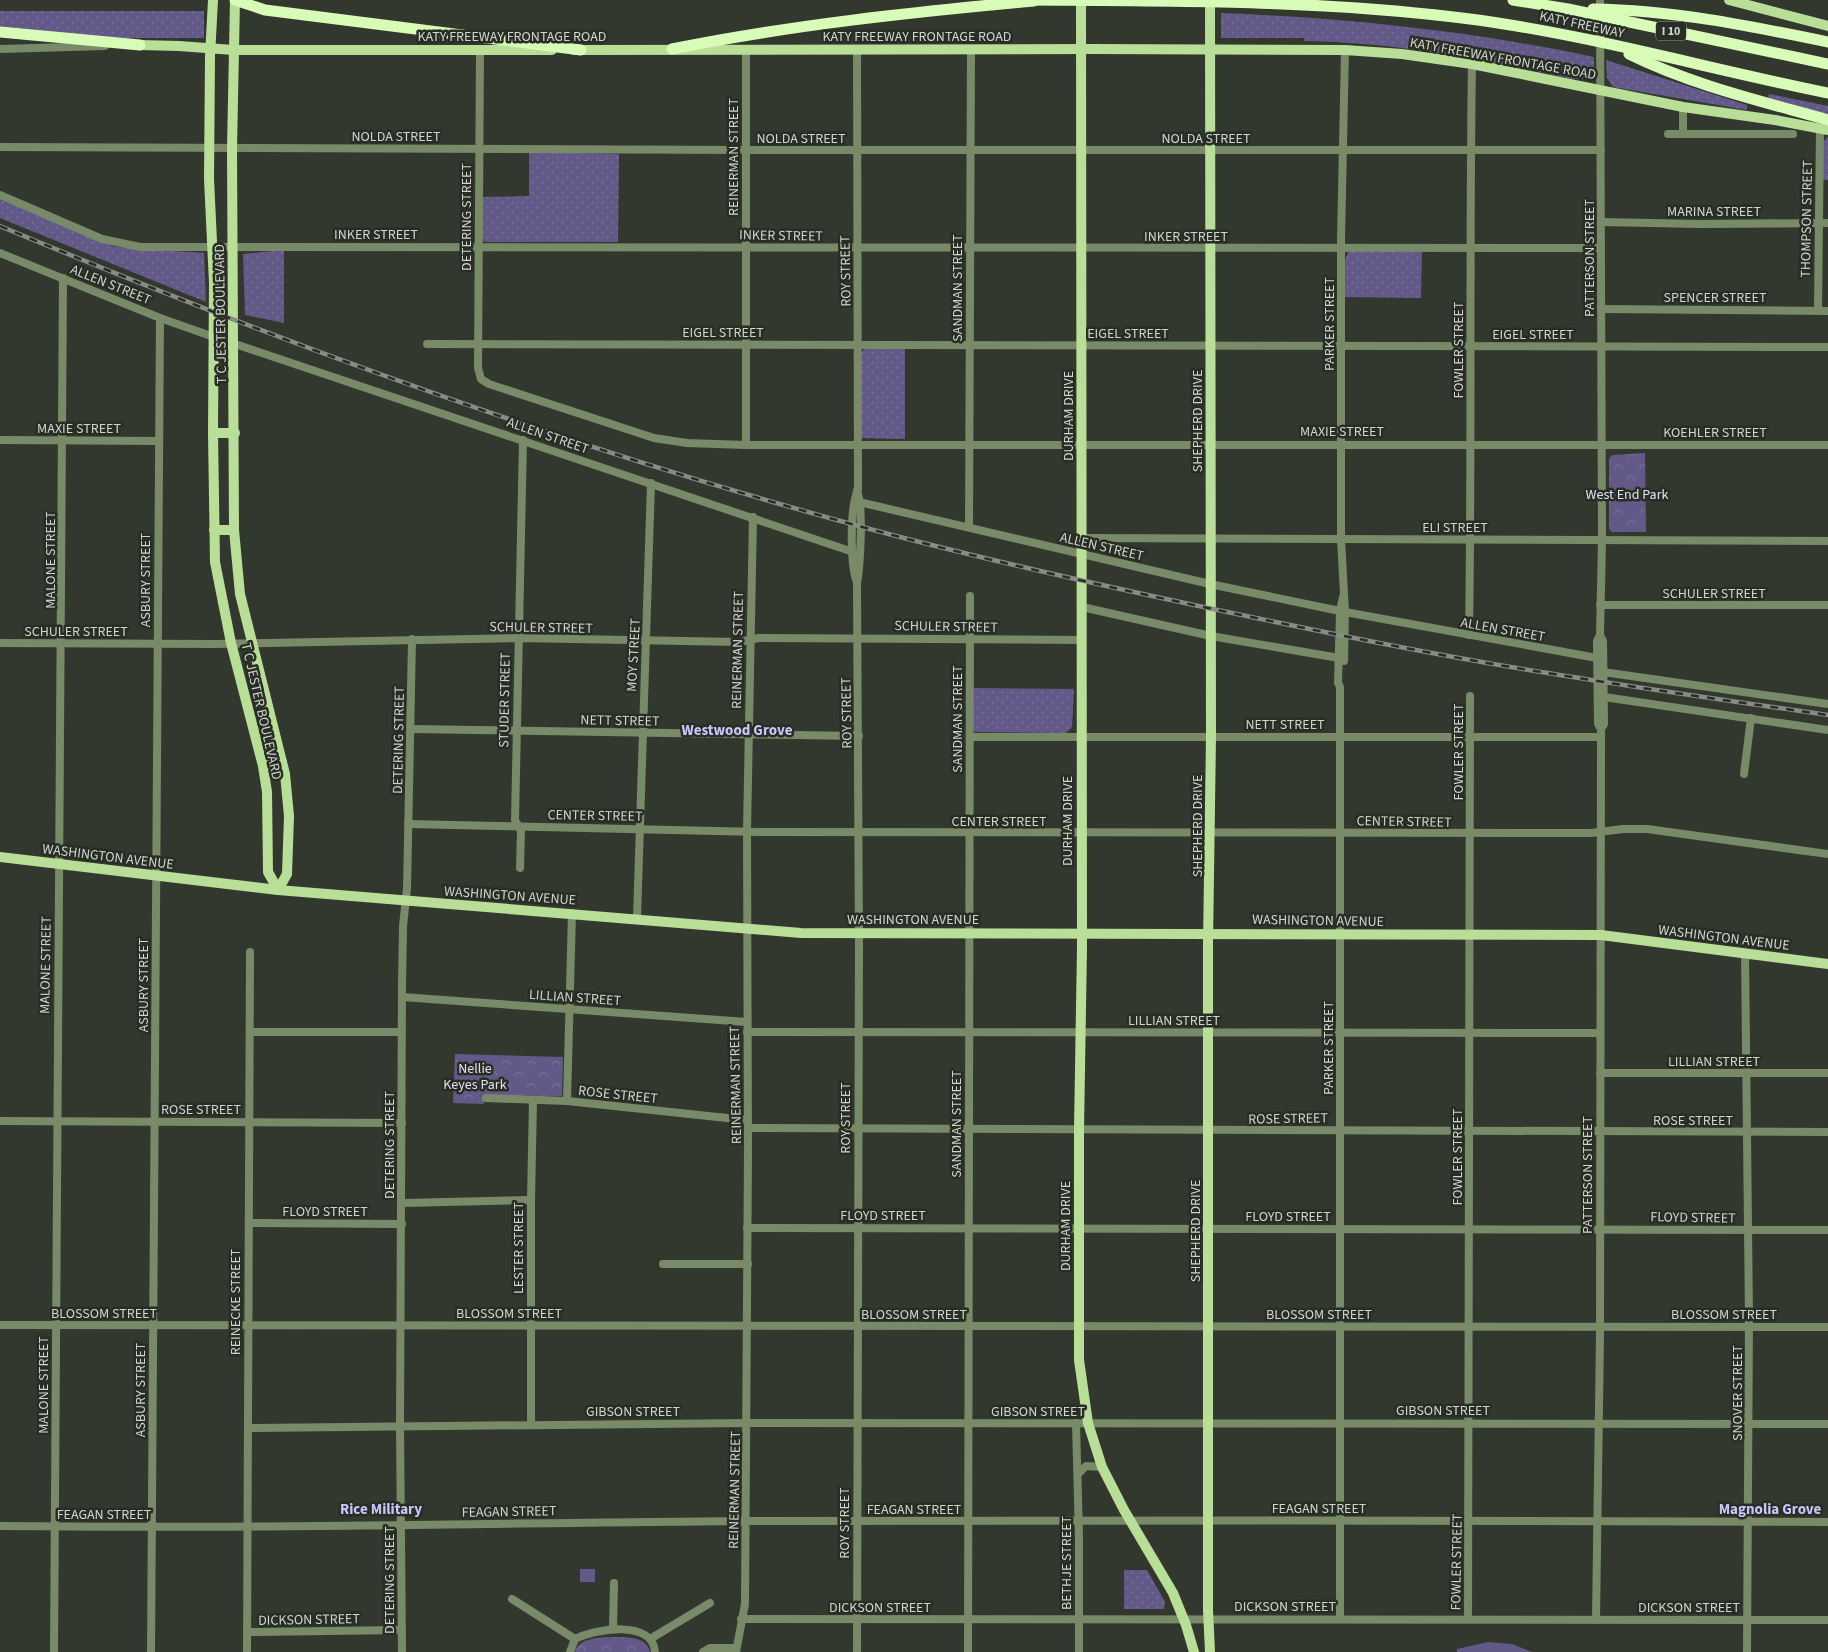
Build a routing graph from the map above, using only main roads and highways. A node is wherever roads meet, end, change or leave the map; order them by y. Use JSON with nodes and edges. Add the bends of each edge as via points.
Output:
{"nodes":[{"id":1,"x":214,"y":0,"type":"edge"},
{"id":2,"x":235,"y":0,"type":"edge"},
{"id":3,"x":1028,"y":0,"type":"edge"},
{"id":4,"x":1038,"y":0,"type":"edge"},
{"id":5,"x":1081,"y":0,"type":"edge"},
{"id":6,"x":1210,"y":0,"type":"edge"},
{"id":7,"x":1513,"y":0,"type":"edge"},
{"id":8,"x":1730,"y":0,"type":"edge"},
{"id":9,"x":1568,"y":9,"type":"junction"},
{"id":10,"x":1828,"y":26,"type":"edge"},
{"id":11,"x":0,"y":32,"type":"edge"},
{"id":12,"x":1828,"y":42,"type":"edge"},
{"id":13,"x":1609,"y":44,"type":"junction"},
{"id":14,"x":140,"y":45,"type":"joint"},
{"id":15,"x":210,"y":49,"type":"junction"},
{"id":16,"x":672,"y":49,"type":"junction"},
{"id":17,"x":1081,"y":49,"type":"junction"},
{"id":18,"x":1210,"y":49,"type":"junction"},
{"id":19,"x":233,"y":50,"type":"junction"},
{"id":20,"x":581,"y":50,"type":"junction"},
{"id":21,"x":1828,"y":64,"type":"edge"},
{"id":22,"x":1828,"y":93,"type":"edge"},
{"id":23,"x":1825,"y":126,"type":"edge"},
{"id":24,"x":213,"y":432,"type":"junction"},
{"id":25,"x":234,"y":433,"type":"junction"},
{"id":26,"x":214,"y":530,"type":"junction"},
{"id":27,"x":234,"y":530,"type":"junction"},
{"id":28,"x":282,"y":762,"type":"junction"},
{"id":29,"x":263,"y":766,"type":"junction"},
{"id":30,"x":0,"y":857,"type":"edge"},
{"id":31,"x":278,"y":890,"type":"junction"},
{"id":32,"x":1081,"y":932,"type":"junction"},
{"id":33,"x":1208,"y":933,"type":"junction"},
{"id":34,"x":1828,"y":964,"type":"edge"},
{"id":35,"x":1194,"y":1652,"type":"edge"},
{"id":36,"x":1210,"y":1652,"type":"edge"}],
"edges":[{"from":1,"to":15,"type":"main road","name":"T C JESTER BOULEVARD"},
{"from":2,"to":19,"type":"main road","name":"T C JESTER BOULEVARD"},
{"from":2,"to":20,"type":"highway","via":[[265,10]]},
{"from":3,"to":4,"type":"highway","name":"KATY FREEWAY","number":"I 10"},
{"from":4,"to":13,"type":"highway","name":"KATY FREEWAY","number":"I 10","via":[[1347,6],[1470,19]]},
{"from":4,"to":16,"type":"highway","via":[[889,15]]},
{"from":5,"to":17,"type":"main road","name":"DURHAM DRIVE"},
{"from":6,"to":18,"type":"main road","name":"SHEPHERD DRIVE"},
{"from":7,"to":9,"type":"highway","name":"KATY FREEWAY","number":"I 10"},
{"from":8,"to":10,"type":"main road"},
{"from":9,"to":12,"type":"highway","via":[[1640,10],[1702,17]]},
{"from":9,"to":21,"type":"highway","name":"KATY FREEWAY","number":"I 10"},
{"from":11,"to":14,"type":"highway"},
{"from":13,"to":22,"type":"highway","name":"KATY FREEWAY","number":"I 10"},
{"from":13,"to":23,"type":"highway","via":[[1665,72]]},
{"from":14,"to":15,"type":"main road","name":"KATY FREEWAY FRONTAGE ROAD"},
{"from":15,"to":19,"type":"main road","name":"KATY FREEWAY FRONTAGE ROAD"},
{"from":15,"to":24,"type":"main road","name":"T C JESTER BOULEVARD"},
{"from":16,"to":17,"type":"main road","name":"KATY FREEWAY FRONTAGE ROAD"},
{"from":16,"to":20,"type":"main road","name":"KATY FREEWAY FRONTAGE ROAD"},
{"from":17,"to":18,"type":"main road","name":"KATY FREEWAY FRONTAGE ROAD"},
{"from":17,"to":32,"type":"main road","name":"DURHAM DRIVE"},
{"from":18,"to":23,"type":"main road","name":"KATY FREEWAY FRONTAGE ROAD","via":[[1345,50],[1402,54],[1599,88],[1683,108]]},
{"from":18,"to":33,"type":"main road","name":"SHEPHERD DRIVE","via":[[1211,736]]},
{"from":19,"to":20,"type":"main road","name":"KATY FREEWAY FRONTAGE ROAD"},
{"from":19,"to":25,"type":"main road","name":"T C JESTER BOULEVARD"},
{"from":24,"to":25,"type":"main road"},
{"from":24,"to":26,"type":"main road","name":"T C JESTER BOULEVARD"},
{"from":25,"to":27,"type":"main road","name":"T C JESTER BOULEVARD"},
{"from":26,"to":27,"type":"main road"},
{"from":26,"to":29,"type":"main road","name":"T C JESTER BOULEVARD","via":[[218,586]]},
{"from":27,"to":28,"type":"main road","name":"T C JESTER BOULEVARD","via":[[240,594]]},
{"from":28,"to":29,"type":"main road"},
{"from":28,"to":31,"type":"main road","name":"T C JESTER BOULEVARD","via":[[289,816],[287,874]]},
{"from":29,"to":31,"type":"main road","name":"T C JESTER BOULEVARD","via":[[267,792],[268,872]]},
{"from":30,"to":31,"type":"main road","name":"WASHINGTON AVENUE"},
{"from":31,"to":32,"type":"main road","name":"WASHINGTON AVENUE","via":[[801,933]]},
{"from":32,"to":33,"type":"main road","name":"WASHINGTON AVENUE"},
{"from":32,"to":35,"type":"main road","name":"DURHAM DRIVE","via":[[1078,1326],[1079,1360],[1088,1422],[1102,1467],[1165,1578]]},
{"from":33,"to":34,"type":"main road","name":"WASHINGTON AVENUE","via":[[1601,935]]},
{"from":33,"to":36,"type":"main road","name":"SHEPHERD DRIVE"}]}
